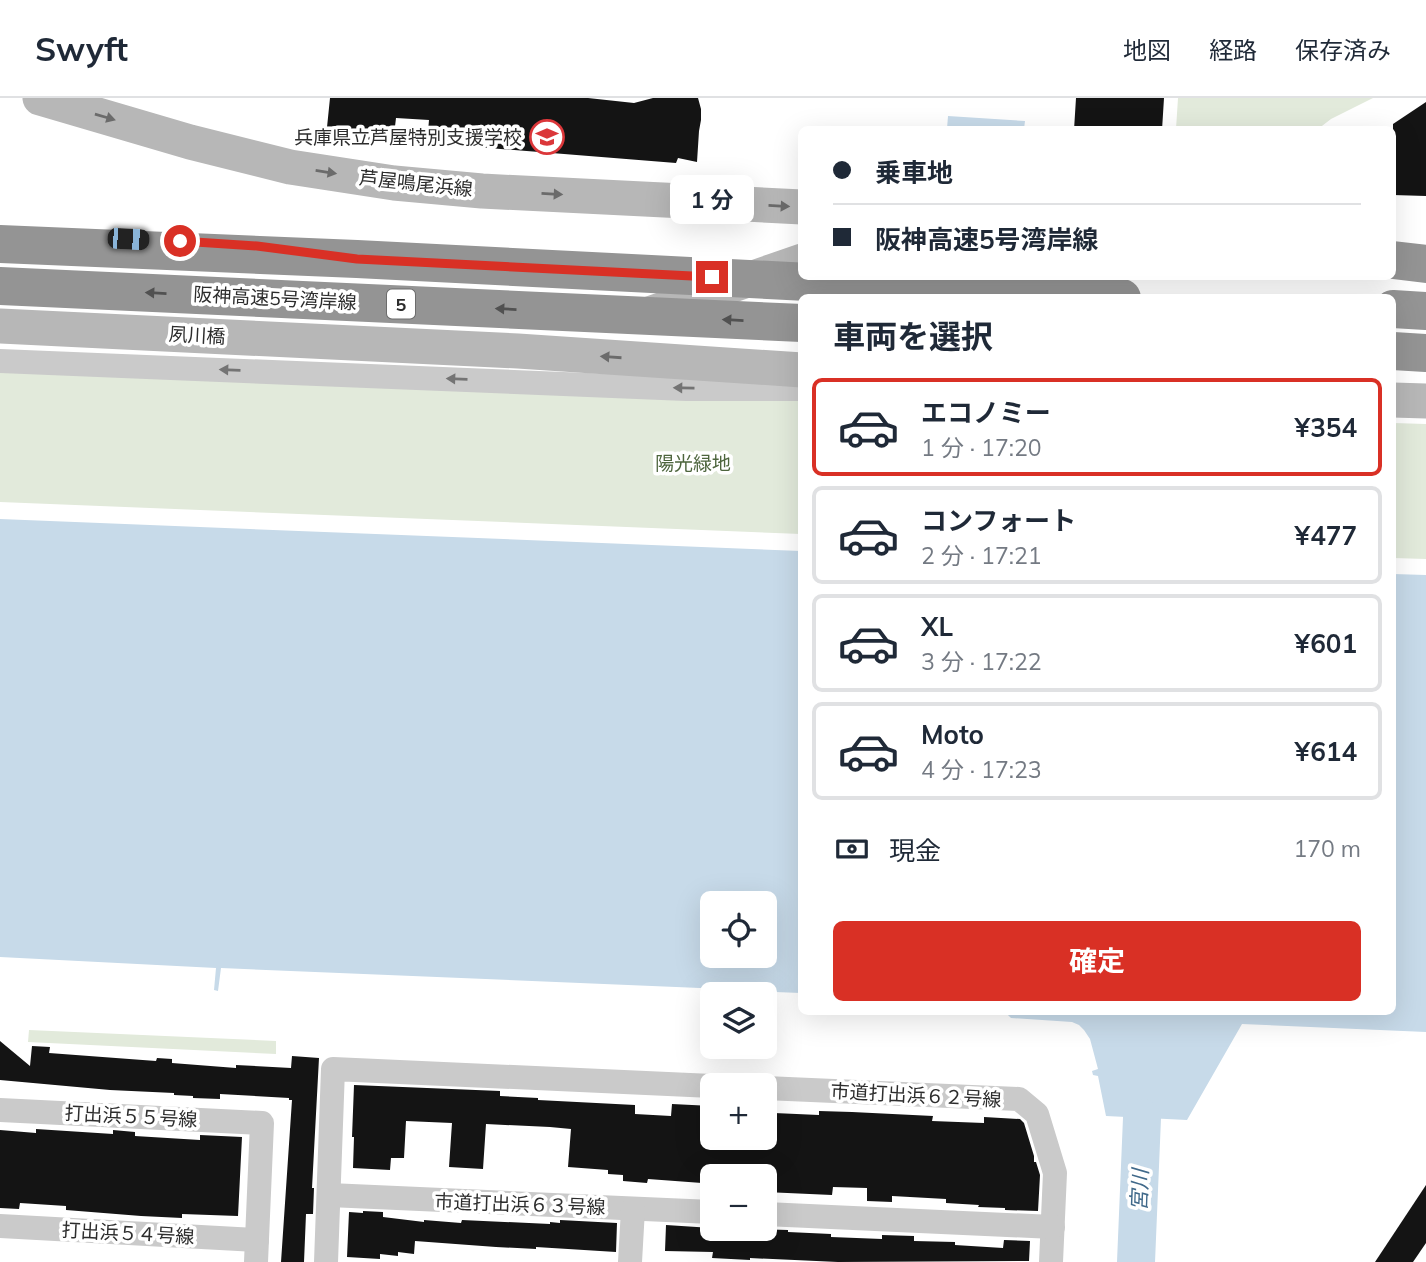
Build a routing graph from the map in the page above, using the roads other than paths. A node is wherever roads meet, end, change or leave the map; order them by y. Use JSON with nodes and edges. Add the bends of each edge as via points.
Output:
{"nodes":[{"id":1,"x":40,"y":98,"type":"edge"},
{"id":2,"x":798,"y":207,"type":"edge"},
{"id":3,"x":0,"y":230,"type":"edge"},
{"id":4,"x":0,"y":244,"type":"edge"},
{"id":5,"x":1396,"y":245,"type":"edge"},
{"id":6,"x":1426,"y":246,"type":"edge"},
{"id":7,"x":357,"y":259,"type":"junction"},
{"id":8,"x":1396,"y":260,"type":"edge"},
{"id":9,"x":798,"y":262,"type":"edge"},
{"id":10,"x":1426,"y":264,"type":"edge"},
{"id":11,"x":0,"y":286,"type":"edge"},
{"id":12,"x":1044,"y":294,"type":"edge"},
{"id":13,"x":1396,"y":309,"type":"edge"},
{"id":14,"x":1426,"y":311,"type":"edge"},
{"id":15,"x":798,"y":323,"type":"edge"},
{"id":16,"x":0,"y":326,"type":"edge"},
{"id":17,"x":517,"y":351,"type":"junction"},
{"id":18,"x":1396,"y":351,"type":"edge"},
{"id":19,"x":1426,"y":353,"type":"edge"},
{"id":20,"x":0,"y":360,"type":"edge"},
{"id":21,"x":798,"y":370,"type":"edge"},
{"id":22,"x":798,"y":389,"type":"edge"},
{"id":23,"x":1396,"y":400,"type":"edge"},
{"id":24,"x":1426,"y":401,"type":"edge"},
{"id":25,"x":700,"y":1085,"type":"edge"},
{"id":26,"x":777,"y":1089,"type":"edge"},
{"id":27,"x":0,"y":1110,"type":"edge"},
{"id":28,"x":329,"y":1195,"type":"junction"},
{"id":29,"x":633,"y":1209,"type":"junction"},
{"id":30,"x":700,"y":1212,"type":"edge"},
{"id":31,"x":777,"y":1215,"type":"edge"},
{"id":32,"x":0,"y":1226,"type":"edge"},
{"id":33,"x":1053,"y":1227,"type":"junction"},
{"id":34,"x":256,"y":1251,"type":"edge"},
{"id":35,"x":326,"y":1262,"type":"edge"},
{"id":36,"x":629,"y":1262,"type":"edge"},
{"id":37,"x":1051,"y":1262,"type":"edge"}],
"edges":[{"from":1,"to":2,"type":"main road","name":"芦屋鳴尾浜線","one_way":true,"via":[[290,167],[394,183]]},
{"from":3,"to":7,"type":"highway","bridge":true,"via":[[257,246]]},
{"from":4,"to":7,"type":"highway","number":"5","bridge":true},
{"from":5,"to":6,"type":"main road"},
{"from":7,"to":12,"type":"highway","number":"5","bridge":true},
{"from":8,"to":10,"type":"highway"},
{"from":9,"to":17,"type":"main road","via":[[568,342]]},
{"from":15,"to":11,"type":"highway","name":"阪神高速5号湾岸線","number":"5","one_way":true,"bridge":true},
{"from":13,"to":14,"type":"highway"},
{"from":16,"to":17,"type":"main road","name":"夙川橋"},
{"from":21,"to":17,"type":"main road","one_way":true},
{"from":18,"to":19,"type":"highway"},
{"from":22,"to":20,"type":"street","one_way":true},
{"from":23,"to":24,"type":"main road"},
{"from":25,"to":28,"type":"street","via":[[333,1069]]},
{"from":26,"to":33,"type":"street","name":"市道打出浜６２号線","via":[[1019,1099],[1037,1114],[1055,1173]]},
{"from":27,"to":34,"type":"street","name":"打出浜５５号線","via":[[262,1123]]},
{"from":28,"to":29,"type":"street","name":"市道打出浜６３号線"},
{"from":28,"to":35,"type":"street"},
{"from":29,"to":30,"type":"street","name":"市道打出浜６３号線"},
{"from":29,"to":36,"type":"street"},
{"from":31,"to":33,"type":"street"},
{"from":32,"to":34,"type":"street","name":"打出浜５４号線"},
{"from":33,"to":37,"type":"street","name":"市道打出浜６２号線"}]}
